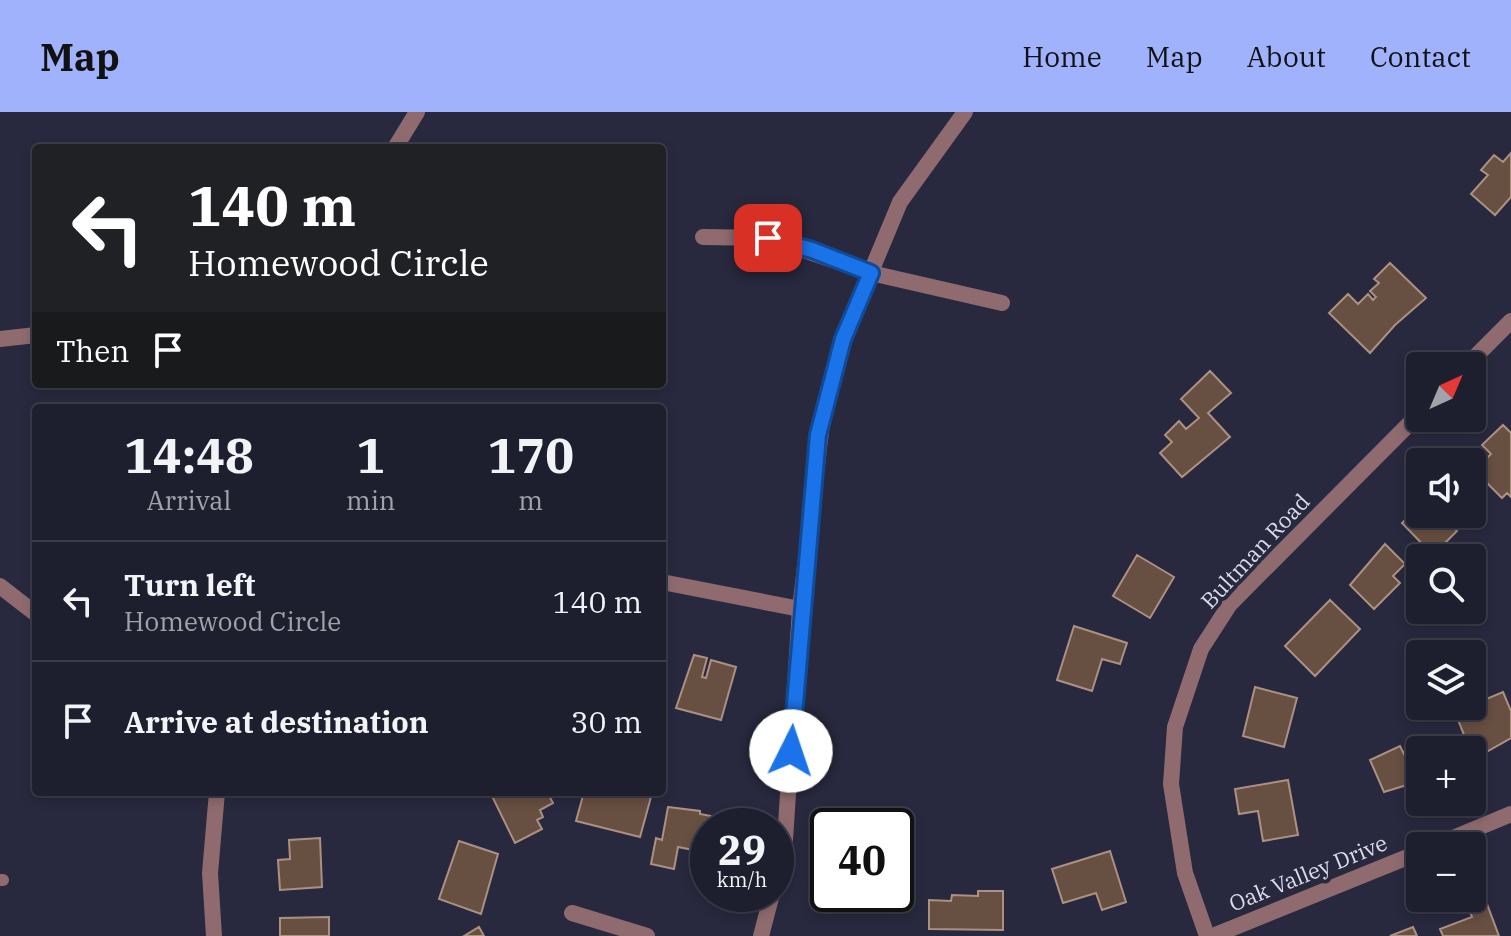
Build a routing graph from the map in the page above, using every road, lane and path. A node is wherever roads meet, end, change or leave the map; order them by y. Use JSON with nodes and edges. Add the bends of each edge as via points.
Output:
{"nodes":[{"id":1,"x":417,"y":112,"type":"edge"},
{"id":2,"x":965,"y":112,"type":"edge"},
{"id":3,"x":397,"y":144,"type":"edge"},
{"id":4,"x":703,"y":237,"type":"dead end"},
{"id":5,"x":871,"y":273,"type":"junction"},
{"id":6,"x":1002,"y":303,"type":"dead end"},
{"id":7,"x":1511,"y":321,"type":"edge"},
{"id":8,"x":32,"y":335,"type":"edge"},
{"id":9,"x":0,"y":339,"type":"edge"},
{"id":10,"x":1480,"y":352,"type":"edge"},
{"id":11,"x":1406,"y":427,"type":"edge"},
{"id":12,"x":666,"y":583,"type":"edge"},
{"id":13,"x":0,"y":586,"type":"edge"},
{"id":14,"x":800,"y":609,"type":"junction"},
{"id":15,"x":32,"y":611,"type":"edge"},
{"id":16,"x":217,"y":796,"type":"edge"},
{"id":17,"x":787,"y":808,"type":"edge"},
{"id":18,"x":1511,"y":814,"type":"edge"},
{"id":19,"x":1468,"y":832,"type":"edge"},
{"id":20,"x":1406,"y":858,"type":"edge"},
{"id":21,"x":767,"y":912,"type":"edge"},
{"id":22,"x":572,"y":913,"type":"dead end"},
{"id":23,"x":214,"y":936,"type":"edge"},
{"id":24,"x":647,"y":936,"type":"edge"},
{"id":25,"x":761,"y":936,"type":"edge"},
{"id":26,"x":1210,"y":936,"type":"edge"}],
"edges":[{"from":1,"to":3,"type":"street"},
{"from":2,"to":5,"type":"street","via":[[900,202]]},
{"from":4,"to":5,"type":"street","via":[[768,238]]},
{"from":5,"to":6,"type":"street"},
{"from":5,"to":14,"type":"street","via":[[843,339],[824,406]]},
{"from":7,"to":10,"type":"street"},
{"from":8,"to":9,"type":"street"},
{"from":11,"to":26,"type":"street","name":"Bultman Road","via":[[1230,604],[1201,649],[1175,727],[1171,784],[1185,873]]},
{"from":12,"to":14,"type":"street"},
{"from":13,"to":15,"type":"street"},
{"from":14,"to":17,"type":"street"},
{"from":16,"to":23,"type":"street","via":[[210,873]]},
{"from":18,"to":19,"type":"street"},
{"from":20,"to":26,"type":"street","name":"Oak Valley Drive"},
{"from":21,"to":25,"type":"street"},
{"from":22,"to":24,"type":"street"}]}
